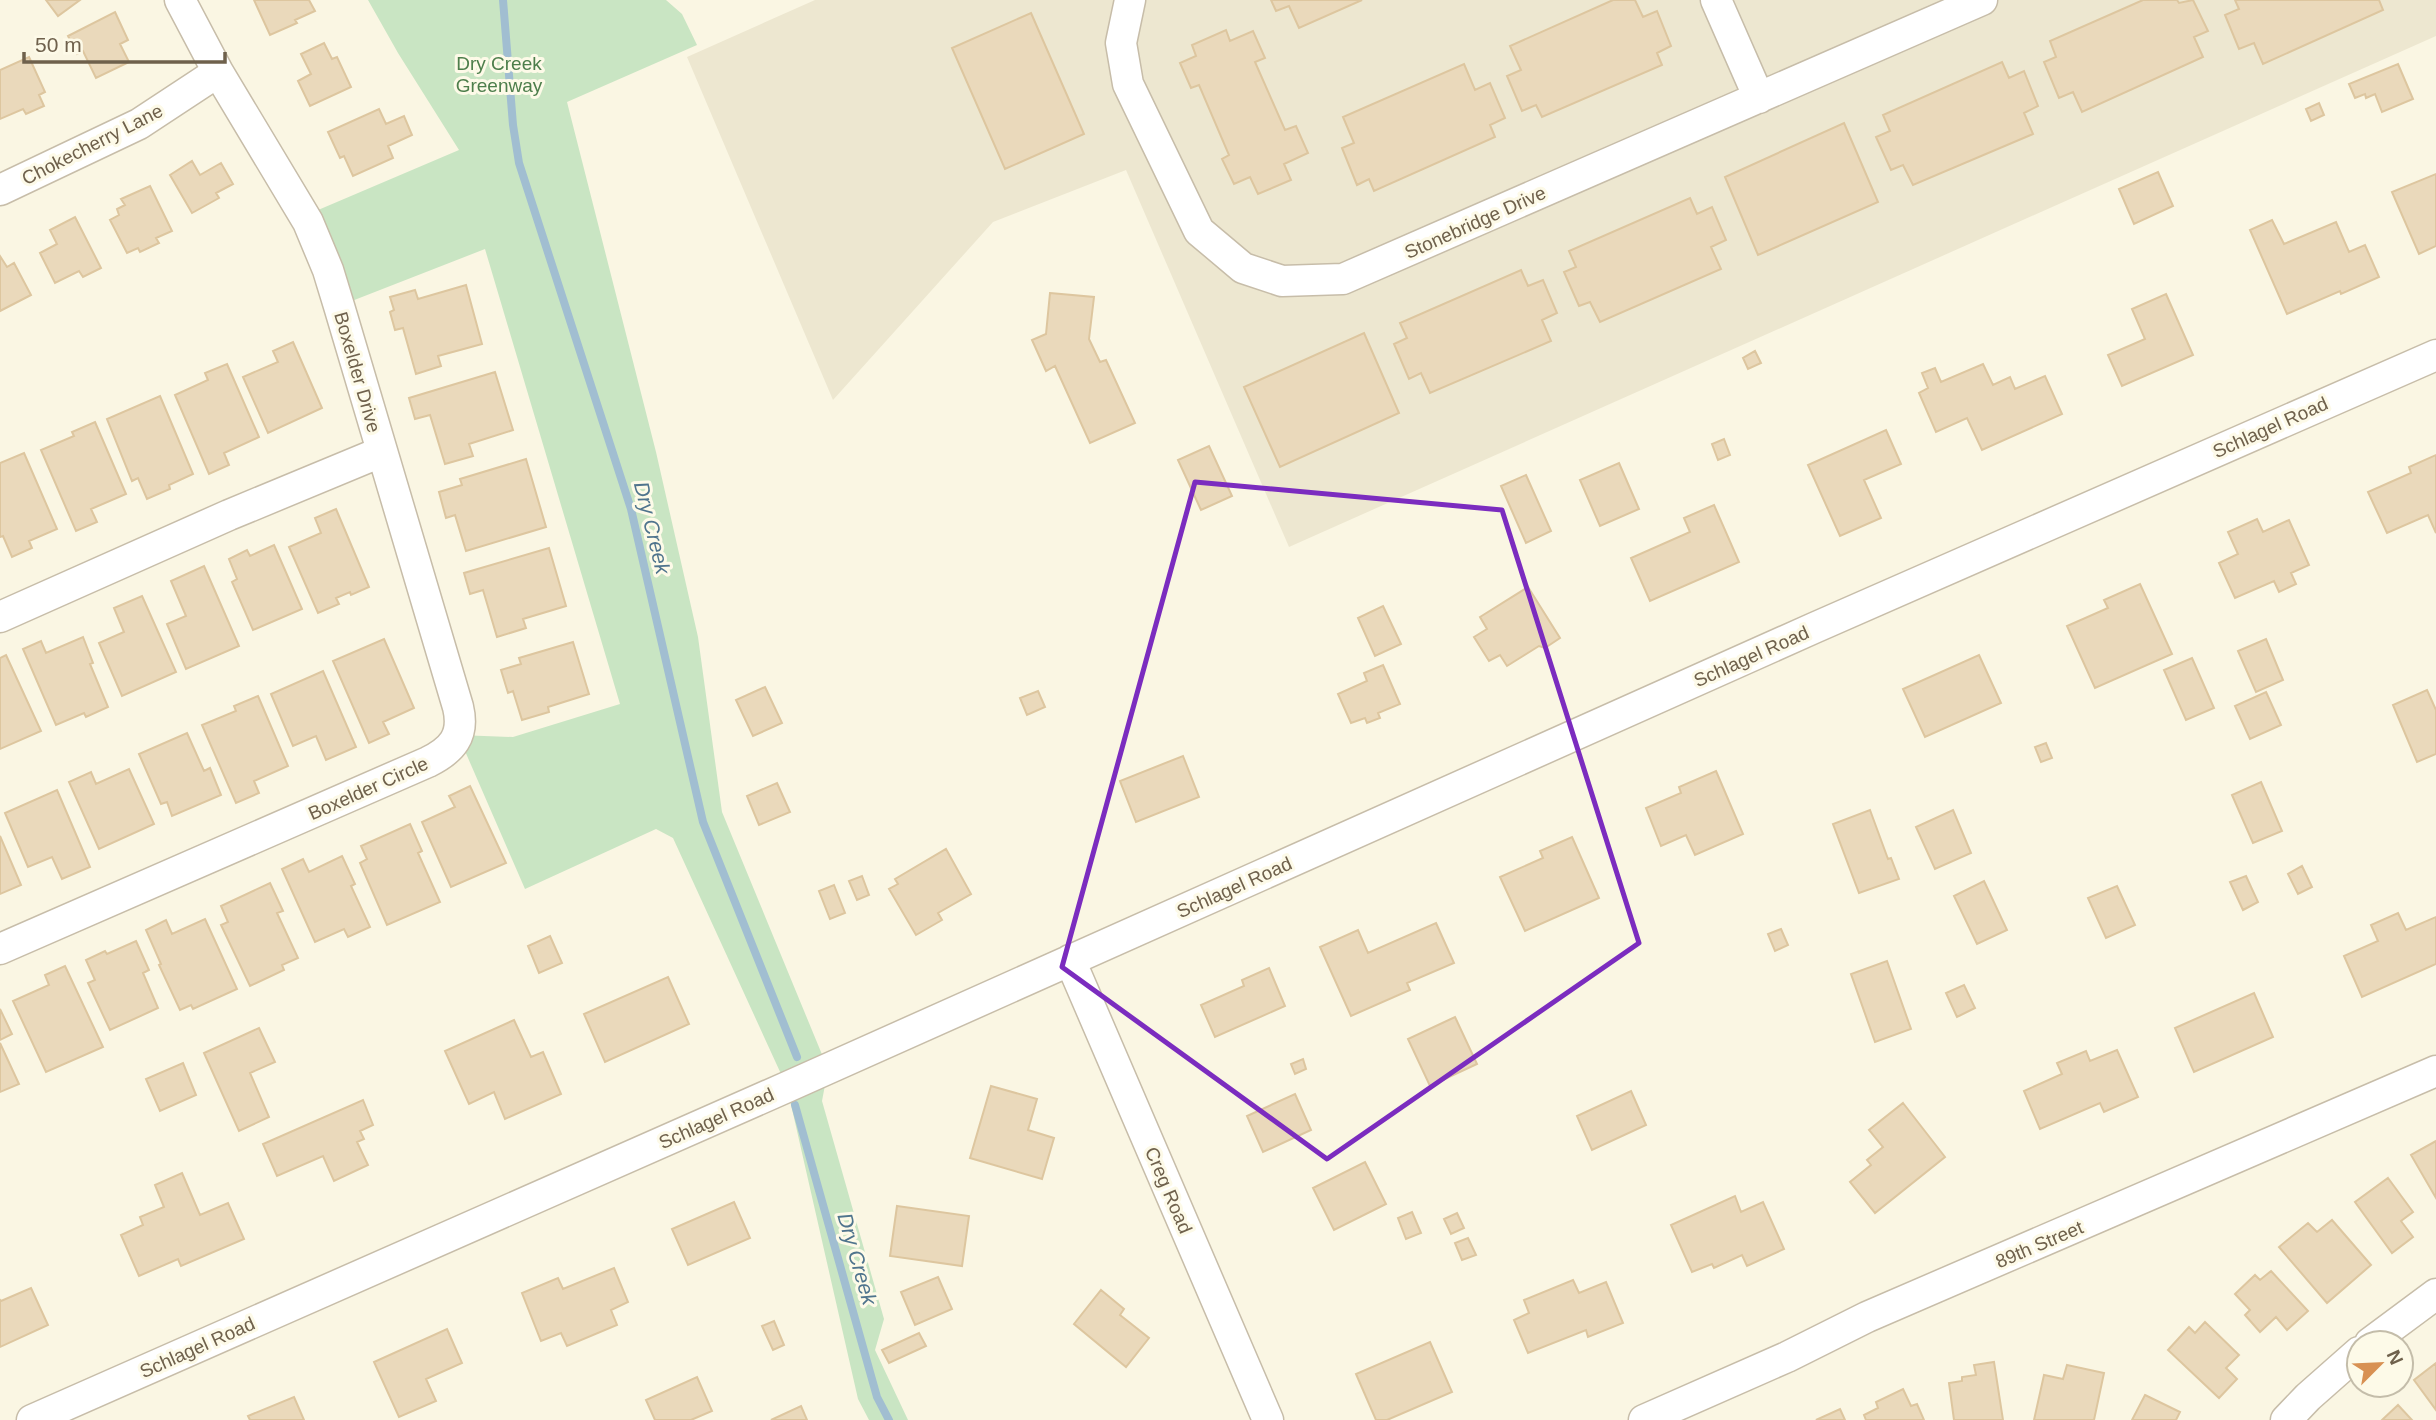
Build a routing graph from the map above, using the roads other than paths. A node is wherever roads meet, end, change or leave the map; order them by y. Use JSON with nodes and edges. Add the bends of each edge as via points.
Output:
{"nodes":[{"id":1,"x":180,"y":0,"type":"edge"},
{"id":2,"x":1130,"y":0,"type":"edge"},
{"id":3,"x":1716,"y":0,"type":"edge"},
{"id":4,"x":1982,"y":0,"type":"edge"},
{"id":5,"x":218,"y":72,"type":"junction"},
{"id":6,"x":1759,"y":98,"type":"junction"},
{"id":7,"x":0,"y":190,"type":"edge"},
{"id":8,"x":2436,"y":355,"type":"edge"},
{"id":9,"x":381,"y":452,"type":"junction"},
{"id":10,"x":0,"y":617,"type":"edge"},
{"id":11,"x":0,"y":949,"type":"edge"},
{"id":12,"x":1070,"y":960,"type":"junction"},
{"id":13,"x":2436,"y":1071,"type":"edge"},
{"id":14,"x":2436,"y":1294,"type":"edge"},
{"id":15,"x":2389,"y":1329,"type":"edge"},
{"id":16,"x":2345,"y":1364,"type":"edge"},
{"id":17,"x":32,"y":1420,"type":"edge"},
{"id":18,"x":1268,"y":1420,"type":"edge"},
{"id":19,"x":1644,"y":1420,"type":"edge"},
{"id":20,"x":2286,"y":1420,"type":"edge"}],
"edges":[{"from":1,"to":5,"type":"street","name":"Boxelder Drive"},
{"from":2,"to":6,"type":"street","name":"Stonebridge Drive","via":[[1121,43],[1128,84],[1199,231],[1243,268],[1282,281],[1343,279]]},
{"from":3,"to":6,"type":"street"},
{"from":4,"to":6,"type":"street","name":"Stonebridge Drive"},
{"from":5,"to":7,"type":"street","name":"Chokecherry Lane","via":[[139,124]]},
{"from":5,"to":9,"type":"street","name":"Boxelder Drive","via":[[312,229],[340,306]]},
{"from":8,"to":12,"type":"street","name":"Schlagel Road"},
{"from":9,"to":10,"type":"street","name":"Boxelder Drive"},
{"from":9,"to":11,"type":"street","name":"Boxelder Circle","via":[[460,712],[450,749]]},
{"from":12,"to":17,"type":"street","name":"Schlagel Road"},
{"from":12,"to":18,"type":"street","name":"Creg Road"},
{"from":13,"to":19,"type":"street","name":"89th Street","via":[[1867,1317]]},
{"from":14,"to":15,"type":"street"},
{"from":16,"to":20,"type":"street"}]}
